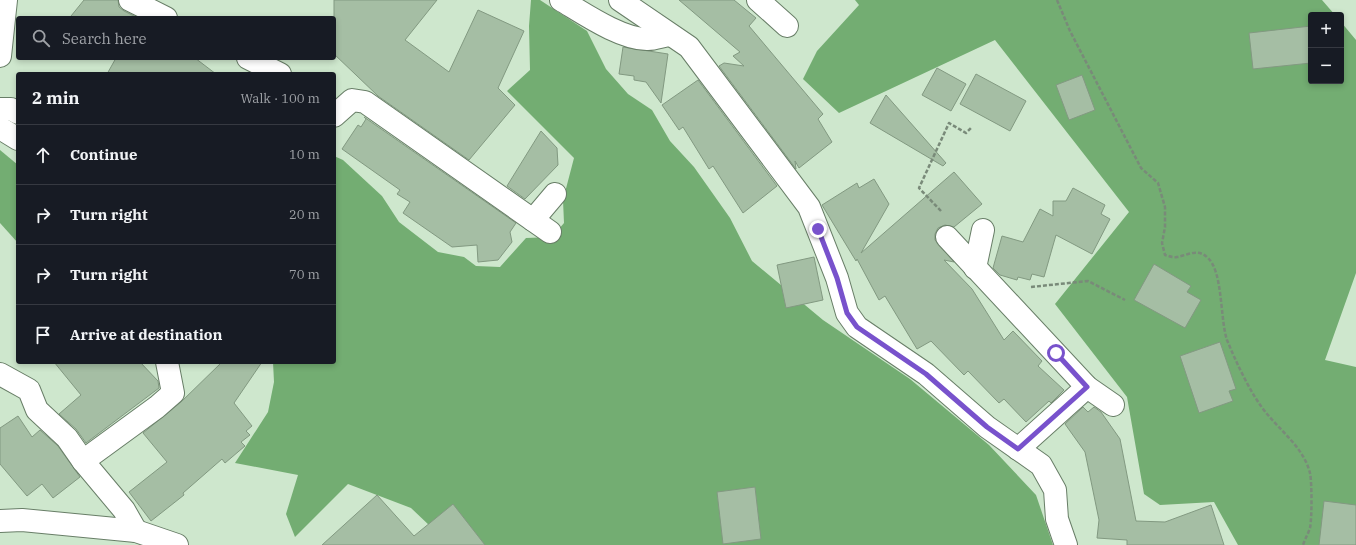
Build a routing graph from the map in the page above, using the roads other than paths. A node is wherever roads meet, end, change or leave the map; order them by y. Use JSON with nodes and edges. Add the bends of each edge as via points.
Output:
{"nodes":[{"id":1,"x":6,"y":0,"type":"edge"},
{"id":2,"x":130,"y":0,"type":"edge"},
{"id":3,"x":561,"y":0,"type":"edge"},
{"id":4,"x":758,"y":0,"type":"edge"},
{"id":5,"x":632,"y":4,"type":"edge"},
{"id":6,"x":162,"y":16,"type":"edge"},
{"id":7,"x":787,"y":26,"type":"dead end"},
{"id":8,"x":669,"y":35,"type":"junction"},
{"id":9,"x":0,"y":56,"type":"edge"},
{"id":10,"x":252,"y":60,"type":"edge"},
{"id":11,"x":276,"y":72,"type":"edge"},
{"id":12,"x":0,"y":109,"type":"edge"},
{"id":13,"x":16,"y":112,"type":"edge"},
{"id":14,"x":336,"y":114,"type":"edge"},
{"id":15,"x":0,"y":128,"type":"edge"},
{"id":16,"x":16,"y":138,"type":"edge"},
{"id":17,"x":555,"y":194,"type":"dead end"},
{"id":18,"x":983,"y":230,"type":"dead end"},
{"id":19,"x":947,"y":237,"type":"dead end"},
{"id":20,"x":975,"y":268,"type":"junction"},
{"id":21,"x":167,"y":364,"type":"edge"},
{"id":22,"x":0,"y":374,"type":"edge"},
{"id":23,"x":1087,"y":387,"type":"junction"},
{"id":24,"x":1114,"y":405,"type":"dead end"},
{"id":25,"x":1018,"y":449,"type":"junction"},
{"id":26,"x":83,"y":461,"type":"junction"},
{"id":27,"x":0,"y":521,"type":"edge"},
{"id":28,"x":136,"y":531,"type":"junction"},
{"id":29,"x":177,"y":545,"type":"edge"},
{"id":30,"x":1066,"y":545,"type":"edge"}],
"edges":[{"from":1,"to":9,"type":"street"},
{"from":2,"to":6,"type":"street"},
{"from":3,"to":8,"type":"street","via":[[597,22],[625,34],[647,39]]},
{"from":4,"to":7,"type":"street"},
{"from":5,"to":8,"type":"street"},
{"from":8,"to":25,"type":"street","via":[[690,47],[810,207],[837,278],[847,313],[857,327],[926,374],[987,427]]},
{"from":10,"to":11,"type":"street"},
{"from":12,"to":13,"type":"street"},
{"from":14,"to":17,"type":"street","via":[[352,100],[365,102],[541,226]]},
{"from":15,"to":16,"type":"street"},
{"from":18,"to":20,"type":"street"},
{"from":19,"to":20,"type":"street"},
{"from":20,"to":23,"type":"street"},
{"from":21,"to":26,"type":"street","via":[[173,392],[157,407]]},
{"from":22,"to":26,"type":"street","via":[[29,390],[37,410],[67,438]]},
{"from":23,"to":24,"type":"street"},
{"from":23,"to":25,"type":"street"},
{"from":25,"to":30,"type":"street","via":[[1041,465],[1054,490],[1057,519]]},
{"from":26,"to":28,"type":"street","via":[[124,510]]},
{"from":27,"to":28,"type":"street","via":[[22,520]]},
{"from":28,"to":29,"type":"street"}]}
